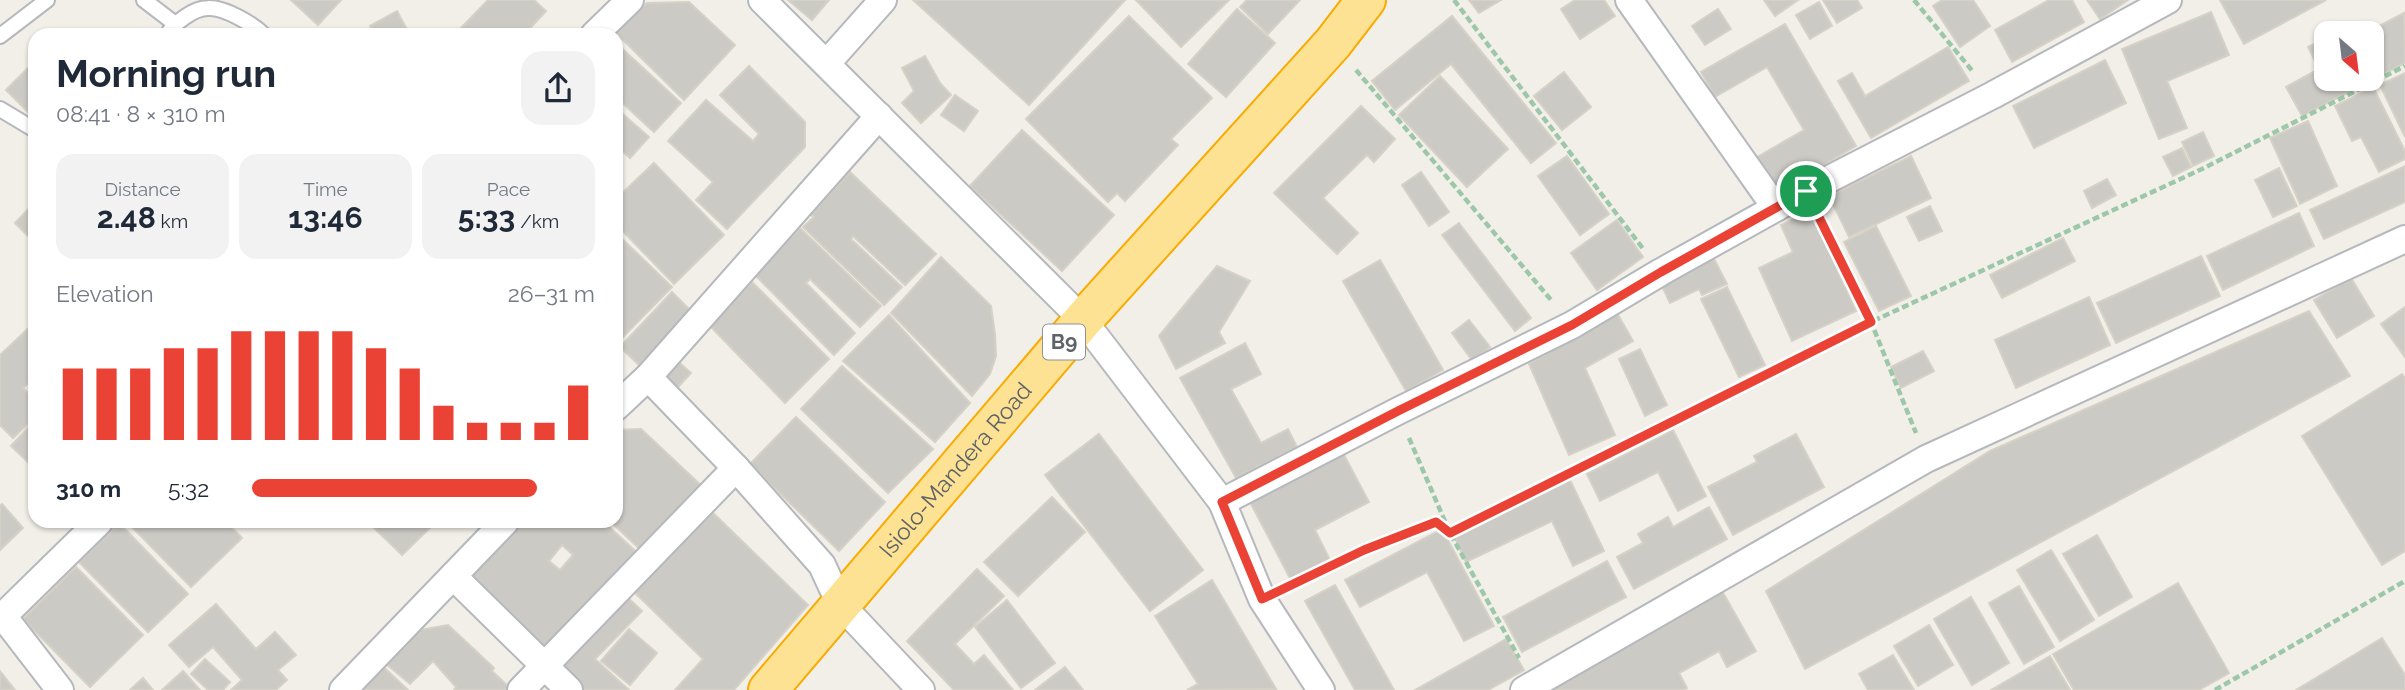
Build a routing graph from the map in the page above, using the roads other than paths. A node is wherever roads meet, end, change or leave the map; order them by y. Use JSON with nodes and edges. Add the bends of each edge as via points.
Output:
{"nodes":[{"id":1,"x":47,"y":0,"type":"edge"},
{"id":2,"x":144,"y":0,"type":"edge"},
{"id":3,"x":630,"y":0,"type":"edge"},
{"id":4,"x":762,"y":0,"type":"edge"},
{"id":5,"x":883,"y":0,"type":"edge"},
{"id":6,"x":1366,"y":0,"type":"edge"},
{"id":7,"x":1629,"y":0,"type":"edge"},
{"id":8,"x":2168,"y":0,"type":"edge"},
{"id":9,"x":170,"y":28,"type":"edge"},
{"id":10,"x":173,"y":28,"type":"edge"},
{"id":11,"x":254,"y":28,"type":"edge"},
{"id":12,"x":601,"y":28,"type":"edge"},
{"id":13,"x":0,"y":36,"type":"edge"},
{"id":14,"x":827,"y":63,"type":"junction"},
{"id":15,"x":0,"y":109,"type":"edge"},
{"id":16,"x":879,"y":116,"type":"junction"},
{"id":17,"x":28,"y":126,"type":"edge"},
{"id":18,"x":1776,"y":208,"type":"junction"},
{"id":19,"x":2405,"y":239,"type":"edge"},
{"id":20,"x":1083,"y":320,"type":"junction"},
{"id":21,"x":648,"y":377,"type":"junction"},
{"id":22,"x":623,"y":400,"type":"edge"},
{"id":23,"x":736,"y":468,"type":"junction"},
{"id":24,"x":1222,"y":502,"type":"junction"},
{"id":25,"x":93,"y":528,"type":"edge"},
{"id":26,"x":499,"y":528,"type":"edge"},
{"id":27,"x":453,"y":576,"type":"junction"},
{"id":28,"x":839,"y":604,"type":"junction"},
{"id":29,"x":2,"y":617,"type":"edge"},
{"id":30,"x":543,"y":666,"type":"junction"},
{"id":31,"x":1529,"y":687,"type":"edge"},
{"id":32,"x":772,"y":688,"type":"edge"},
{"id":33,"x":60,"y":690,"type":"edge"},
{"id":34,"x":343,"y":690,"type":"edge"},
{"id":35,"x":520,"y":690,"type":"edge"},
{"id":36,"x":569,"y":690,"type":"edge"},
{"id":37,"x":921,"y":690,"type":"edge"},
{"id":38,"x":1321,"y":690,"type":"edge"}],
"edges":[{"from":1,"to":13,"type":"lane"},
{"from":2,"to":9,"type":"lane"},
{"from":3,"to":12,"type":"street"},
{"from":4,"to":14,"type":"street"},
{"from":5,"to":14,"type":"street"},
{"from":6,"to":20,"type":"highway","name":"Isiolo-Mandera Road","number":"B9","via":[[1333,43]]},
{"from":7,"to":18,"type":"street"},
{"from":8,"to":18,"type":"street"},
{"from":10,"to":11,"type":"lane","via":[[208,8],[231,13]]},
{"from":14,"to":16,"type":"street"},
{"from":15,"to":17,"type":"lane"},
{"from":16,"to":20,"type":"street"},
{"from":16,"to":21,"type":"street"},
{"from":18,"to":24,"type":"street","via":[[1572,325]]},
{"from":19,"to":31,"type":"street","via":[[1926,459]]},
{"from":20,"to":24,"type":"street"},
{"from":20,"to":28,"type":"highway","name":"Isiolo-Mandera Road","number":"B9"},
{"from":21,"to":22,"type":"street"},
{"from":21,"to":23,"type":"street"},
{"from":23,"to":28,"type":"street","via":[[822,565]]},
{"from":23,"to":30,"type":"street"},
{"from":24,"to":38,"type":"street","via":[[1262,599]]},
{"from":25,"to":29,"type":"street"},
{"from":26,"to":27,"type":"street"},
{"from":27,"to":30,"type":"street"},
{"from":27,"to":34,"type":"street"},
{"from":28,"to":32,"type":"highway","name":"Isiolo-Mandera Road","number":"B9"},
{"from":28,"to":37,"type":"street"},
{"from":29,"to":33,"type":"street"},
{"from":30,"to":35,"type":"street"},
{"from":30,"to":36,"type":"street"}]}
